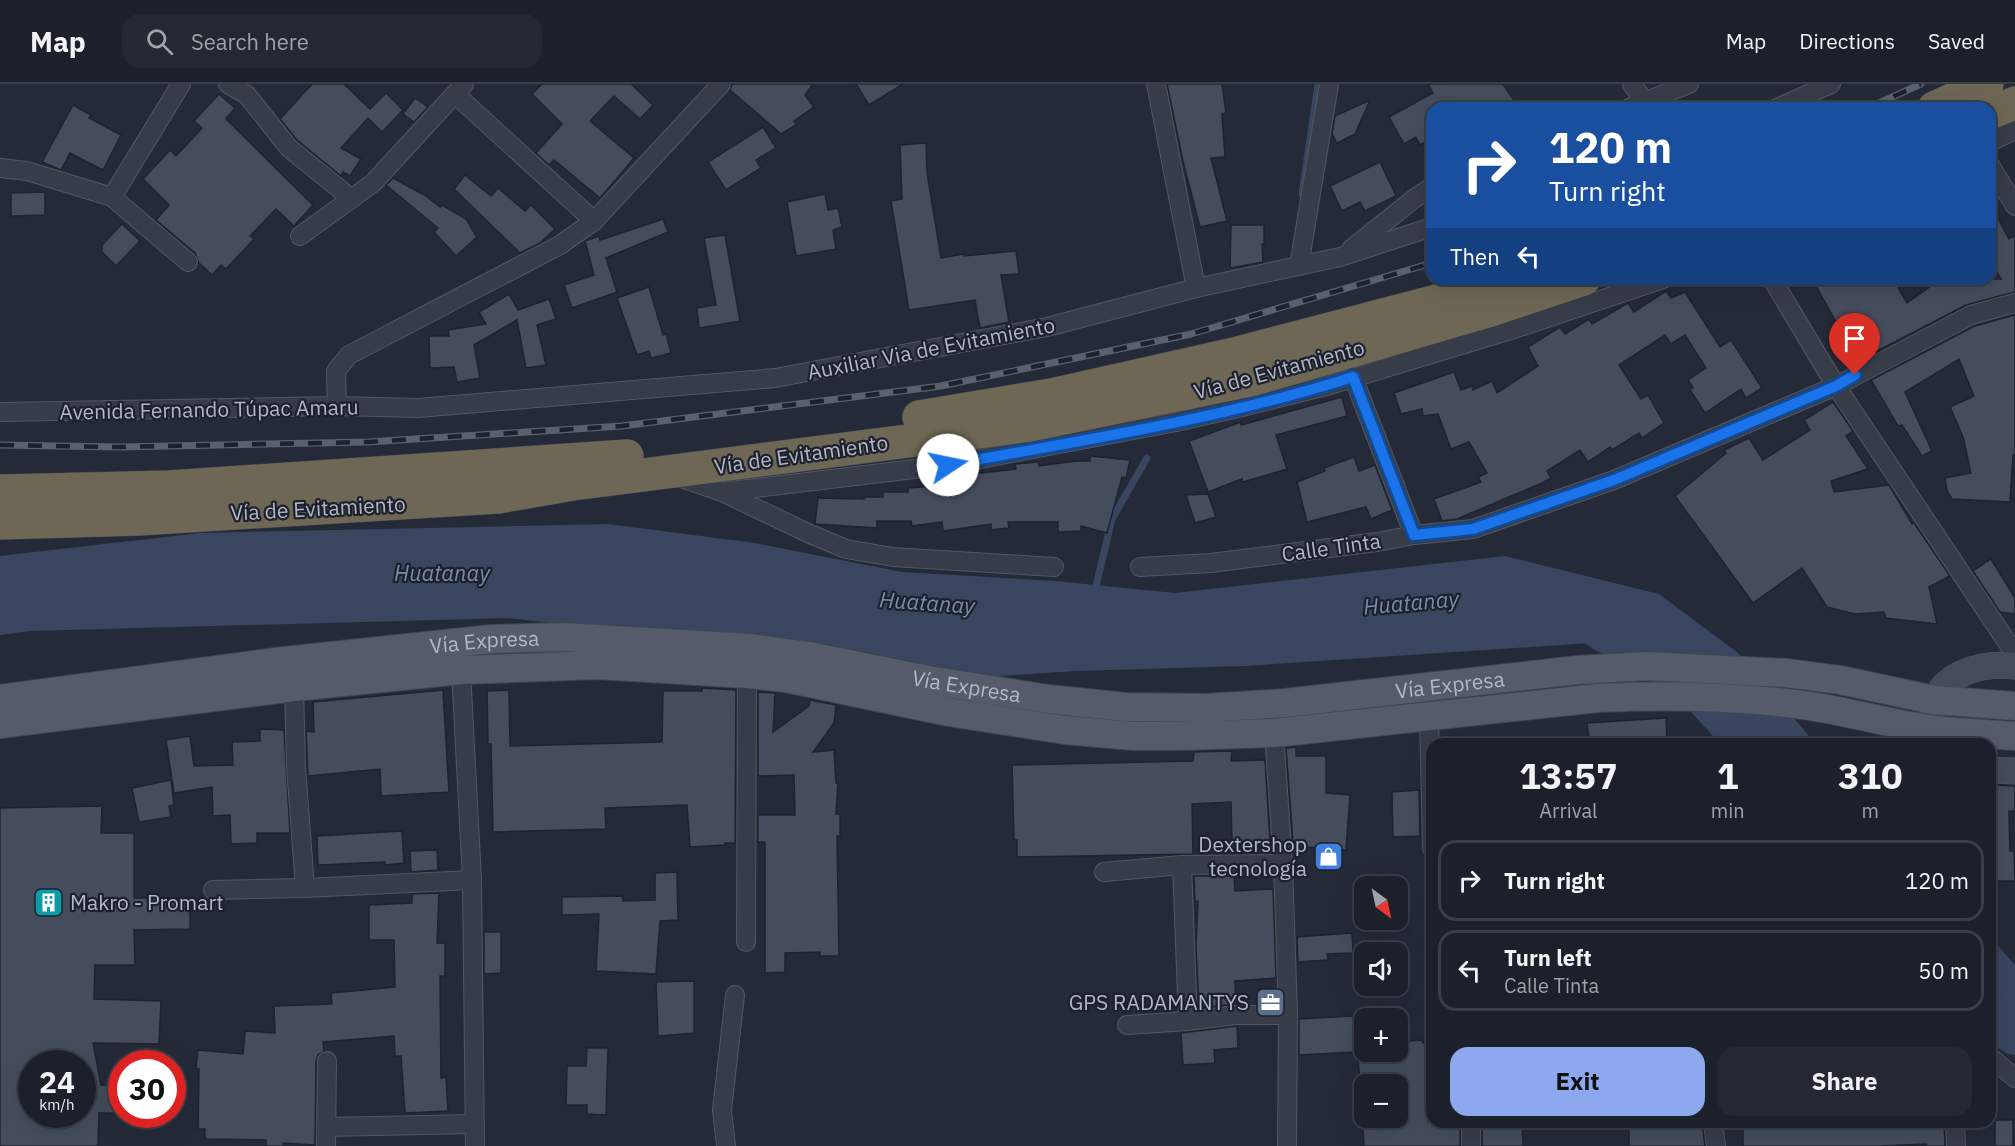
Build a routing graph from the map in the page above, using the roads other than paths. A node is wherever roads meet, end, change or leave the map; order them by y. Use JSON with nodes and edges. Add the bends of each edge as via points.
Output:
{"nodes":[{"id":1,"x":181,"y":84,"type":"edge"},
{"id":2,"x":228,"y":84,"type":"edge"},
{"id":3,"x":721,"y":84,"type":"edge"},
{"id":4,"x":1156,"y":84,"type":"edge"},
{"id":5,"x":1329,"y":84,"type":"edge"},
{"id":6,"x":1632,"y":84,"type":"edge"},
{"id":7,"x":1689,"y":84,"type":"edge"},
{"id":8,"x":1831,"y":84,"type":"edge"},
{"id":9,"x":1987,"y":84,"type":"edge"},
{"id":10,"x":458,"y":88,"type":"edge"},
{"id":11,"x":1639,"y":102,"type":"edge"},
{"id":12,"x":1650,"y":102,"type":"edge"},
{"id":13,"x":1790,"y":102,"type":"edge"},
{"id":14,"x":1947,"y":102,"type":"edge"},
{"id":15,"x":2015,"y":103,"type":"edge"},
{"id":16,"x":1996,"y":111,"type":"edge"},
{"id":17,"x":2015,"y":130,"type":"edge"},
{"id":18,"x":1996,"y":139,"type":"edge"},
{"id":19,"x":0,"y":168,"type":"edge"},
{"id":20,"x":1996,"y":175,"type":"edge"},
{"id":21,"x":1426,"y":191,"type":"edge"},
{"id":22,"x":112,"y":197,"type":"junction"},
{"id":23,"x":352,"y":199,"type":"junction"},
{"id":24,"x":2015,"y":206,"type":"edge"},
{"id":25,"x":594,"y":221,"type":"junction"},
{"id":26,"x":1426,"y":229,"type":"edge"},
{"id":27,"x":300,"y":236,"type":"dead end"},
{"id":28,"x":1340,"y":257,"type":"junction"},
{"id":29,"x":188,"y":262,"type":"dead end"},
{"id":30,"x":1299,"y":266,"type":"junction"},
{"id":31,"x":1485,"y":285,"type":"edge"},
{"id":32,"x":1566,"y":285,"type":"edge"},
{"id":33,"x":1645,"y":285,"type":"edge"},
{"id":34,"x":1776,"y":285,"type":"edge"},
{"id":35,"x":1196,"y":288,"type":"junction"},
{"id":36,"x":2015,"y":303,"type":"edge"},
{"id":37,"x":1353,"y":377,"type":"junction"},
{"id":38,"x":1836,"y":386,"type":"junction"},
{"id":39,"x":337,"y":406,"type":"junction"},
{"id":40,"x":418,"y":408,"type":"joint"},
{"id":41,"x":0,"y":412,"type":"edge"},
{"id":42,"x":946,"y":450,"type":"junction"},
{"id":43,"x":665,"y":472,"type":"junction"},
{"id":44,"x":0,"y":491,"type":"edge"},
{"id":45,"x":722,"y":492,"type":"junction"},
{"id":46,"x":37,"y":522,"type":"junction"},
{"id":47,"x":0,"y":523,"type":"edge"},
{"id":48,"x":0,"y":528,"type":"edge"},
{"id":49,"x":1414,"y":535,"type":"junction"},
{"id":50,"x":1054,"y":567,"type":"dead end"},
{"id":51,"x":1140,"y":567,"type":"dead end"},
{"id":52,"x":2015,"y":654,"type":"edge"},
{"id":53,"x":2015,"y":666,"type":"edge"},
{"id":54,"x":461,"y":670,"type":"junction"},
{"id":55,"x":747,"y":674,"type":"junction"},
{"id":56,"x":294,"y":687,"type":"junction"},
{"id":57,"x":0,"y":699,"type":"edge"},
{"id":58,"x":1934,"y":700,"type":"junction"},
{"id":59,"x":2015,"y":706,"type":"edge"},
{"id":60,"x":1428,"y":716,"type":"junction"},
{"id":61,"x":0,"y":724,"type":"edge"},
{"id":62,"x":1274,"y":733,"type":"junction"},
{"id":63,"x":2015,"y":736,"type":"edge"},
{"id":64,"x":1936,"y":737,"type":"edge"},
{"id":65,"x":1429,"y":738,"type":"edge"},
{"id":66,"x":1996,"y":770,"type":"edge"},
{"id":67,"x":2015,"y":771,"type":"edge"},
{"id":68,"x":1283,"y":864,"type":"junction"},
{"id":69,"x":1182,"y":865,"type":"junction"},
{"id":70,"x":1104,"y":872,"type":"dead end"},
{"id":71,"x":472,"y":880,"type":"junction"},
{"id":72,"x":305,"y":888,"type":"junction"},
{"id":73,"x":213,"y":890,"type":"dead end"},
{"id":74,"x":746,"y":942,"type":"dead end"},
{"id":75,"x":735,"y":995,"type":"dead end"},
{"id":76,"x":1288,"y":1015,"type":"junction"},
{"id":77,"x":1188,"y":1021,"type":"junction"},
{"id":78,"x":1127,"y":1025,"type":"dead end"},
{"id":79,"x":327,"y":1061,"type":"dead end"},
{"id":80,"x":1996,"y":1062,"type":"edge"},
{"id":81,"x":2015,"y":1078,"type":"edge"},
{"id":82,"x":474,"y":1124,"type":"junction"},
{"id":83,"x":326,"y":1127,"type":"junction"},
{"id":84,"x":1471,"y":1128,"type":"edge"},
{"id":85,"x":1714,"y":1128,"type":"edge"},
{"id":86,"x":1955,"y":1128,"type":"edge"},
{"id":87,"x":326,"y":1146,"type":"edge"},
{"id":88,"x":475,"y":1146,"type":"edge"},
{"id":89,"x":726,"y":1146,"type":"edge"},
{"id":90,"x":1287,"y":1146,"type":"edge"},
{"id":91,"x":1471,"y":1146,"type":"edge"},
{"id":92,"x":1716,"y":1146,"type":"edge"},
{"id":93,"x":1956,"y":1146,"type":"edge"}],
"edges":[{"from":1,"to":22,"type":"street"},
{"from":2,"to":23,"type":"street","via":[[247,95],[290,148]]},
{"from":3,"to":25,"type":"street"},
{"from":4,"to":35,"type":"street"},
{"from":5,"to":30,"type":"street"},
{"from":6,"to":11,"type":"street"},
{"from":7,"to":12,"type":"street"},
{"from":8,"to":13,"type":"street"},
{"from":9,"to":14,"type":"highway"},
{"from":10,"to":23,"type":"street","via":[[373,183]]},
{"from":10,"to":25,"type":"street"},
{"from":15,"to":16,"type":"highway"},
{"from":17,"to":18,"type":"street"},
{"from":19,"to":22,"type":"street","via":[[27,171]]},
{"from":20,"to":24,"type":"street"},
{"from":21,"to":28,"type":"street"},
{"from":22,"to":29,"type":"street"},
{"from":23,"to":27,"type":"street"},
{"from":25,"to":39,"type":"street","via":[[560,245],[349,355],[336,371]]},
{"from":26,"to":28,"type":"street","name":"Auxiliar Via de Evitamiento"},
{"from":28,"to":30,"type":"street","name":"Auxiliar Via de Evitamiento"},
{"from":30,"to":35,"type":"street","name":"Auxiliar Via de Evitamiento"},
{"from":31,"to":44,"type":"highway","name":"Vía de Evitamiento","via":[[1238,353],[1051,395],[849,429],[619,457],[170,487]]},
{"from":32,"to":42,"type":"highway","name":"Vía de Evitamiento","via":[[1255,379],[1025,426]]},
{"from":33,"to":37,"type":"street"},
{"from":34,"to":38,"type":"street"},
{"from":35,"to":40,"type":"street","name":"Auxiliar Via de Evitamiento","via":[[1047,327],[775,378]]},
{"from":36,"to":38,"type":"street","name":"Calle Tinta","via":[[1971,315]]},
{"from":37,"to":42,"type":"street","via":[[1176,422]]},
{"from":37,"to":49,"type":"street"},
{"from":38,"to":49,"type":"street","name":"Calle Tinta","via":[[1614,480],[1473,529]]},
{"from":38,"to":52,"type":"street"},
{"from":39,"to":40,"type":"street","name":"Avenida Fernando Túpac Amaru"},
{"from":39,"to":41,"type":"street","name":"Avenida Fernando Túpac Amaru"},
{"from":42,"to":43,"type":"highway","name":"Vía de Evitamiento"},
{"from":42,"to":45,"type":"street"},
{"from":43,"to":45,"type":"street"},
{"from":43,"to":46,"type":"highway","name":"Vía de Evitamiento","via":[[498,497]]},
{"from":45,"to":50,"type":"street","via":[[846,549],[893,557]]},
{"from":46,"to":47,"type":"highway","name":"Vía de Evitamiento"},
{"from":46,"to":48,"type":"highway"},
{"from":49,"to":51,"type":"street","name":"Calle Tinta","via":[[1211,563]]},
{"from":53,"to":58,"type":"main road","via":[[1977,666],[1944,685]]},
{"from":54,"to":55,"type":"main road","name":"Vía Expresa","via":[[598,665]]},
{"from":54,"to":56,"type":"main road","name":"Vía Expresa"},
{"from":54,"to":71,"type":"street"},
{"from":55,"to":62,"type":"main road","name":"Vía Expresa","via":[[1065,730],[1132,736]]},
{"from":55,"to":74,"type":"street"},
{"from":56,"to":61,"type":"main road","name":"Vía Expresa"},
{"from":56,"to":72,"type":"street"},
{"from":57,"to":58,"type":"main road","name":"Vía Expresa","via":[[275,662],[492,639],[564,637],[751,648],[928,680],[1125,707],[1274,704],[1577,670],[1647,666],[1787,673]]},
{"from":58,"to":59,"type":"main road","name":"Vía Expresa"},
{"from":58,"to":64,"type":"main road","via":[[1931,714]]},
{"from":60,"to":62,"type":"main road","name":"Vía Expresa"},
{"from":60,"to":64,"type":"main road","name":"Vía Expresa","via":[[1599,698],[1700,697],[1834,709]]},
{"from":60,"to":65,"type":"street"},
{"from":62,"to":68,"type":"street"},
{"from":63,"to":64,"type":"main road","name":"Vía Expresa"},
{"from":66,"to":67,"type":"main road"},
{"from":68,"to":69,"type":"street"},
{"from":68,"to":76,"type":"street"},
{"from":69,"to":70,"type":"street"},
{"from":69,"to":77,"type":"street"},
{"from":71,"to":72,"type":"street"},
{"from":71,"to":82,"type":"street"},
{"from":72,"to":73,"type":"street"},
{"from":75,"to":89,"type":"street","via":[[722,1110]]},
{"from":76,"to":77,"type":"street","via":[[1235,1015]]},
{"from":76,"to":90,"type":"street"},
{"from":77,"to":78,"type":"street"},
{"from":79,"to":83,"type":"street"},
{"from":80,"to":81,"type":"street"},
{"from":82,"to":83,"type":"street"},
{"from":82,"to":88,"type":"street"},
{"from":83,"to":87,"type":"street"},
{"from":84,"to":91,"type":"street"},
{"from":85,"to":92,"type":"street"},
{"from":86,"to":93,"type":"street"}]}
